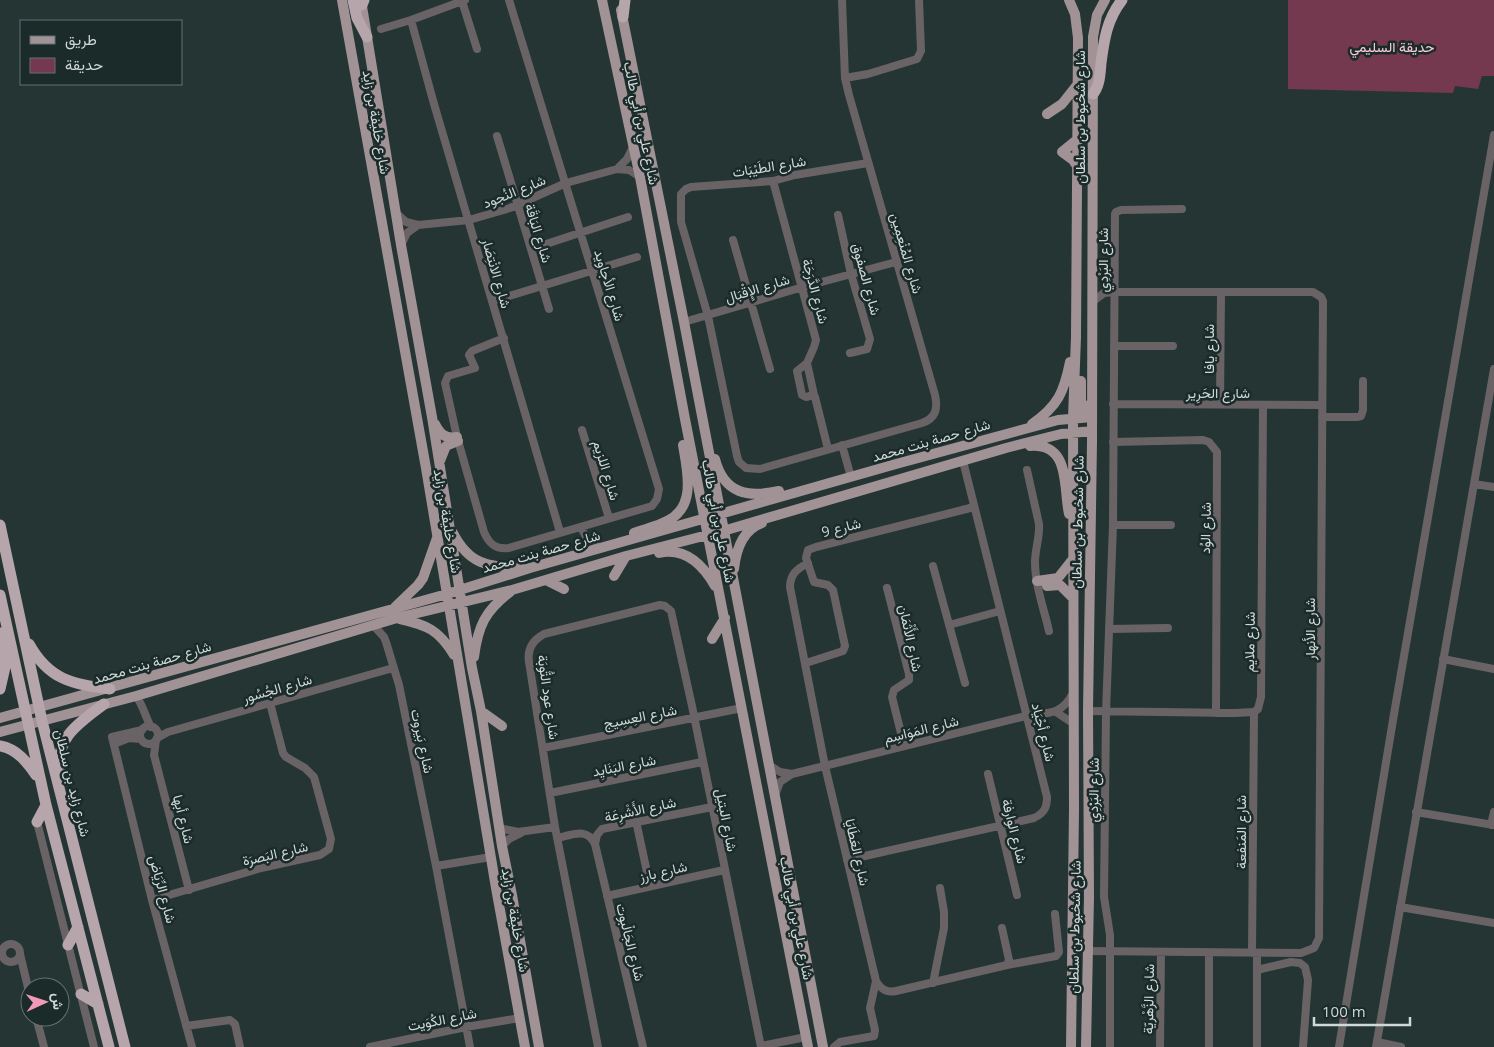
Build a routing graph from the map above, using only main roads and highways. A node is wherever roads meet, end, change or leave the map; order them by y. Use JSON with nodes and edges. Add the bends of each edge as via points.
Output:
{"nodes":[{"id":1,"x":342,"y":0,"type":"edge"},
{"id":2,"x":602,"y":0,"type":"edge"},
{"id":3,"x":620,"y":0,"type":"edge"},
{"id":4,"x":625,"y":0,"type":"edge"},
{"id":5,"x":1069,"y":0,"type":"edge"},
{"id":6,"x":1105,"y":0,"type":"edge"},
{"id":7,"x":1122,"y":0,"type":"edge"},
{"id":8,"x":360,"y":1,"type":"edge"},
{"id":9,"x":623,"y":17,"type":"junction"},
{"id":10,"x":367,"y":37,"type":"joint"},
{"id":11,"x":1077,"y":86,"type":"junction"},
{"id":12,"x":1093,"y":94,"type":"junction"},
{"id":13,"x":1047,"y":114,"type":"dead end"},
{"id":14,"x":1078,"y":139,"type":"junction"},
{"id":15,"x":1078,"y":166,"type":"junction"},
{"id":16,"x":1076,"y":298,"type":"junction"},
{"id":17,"x":1076,"y":337,"type":"junction"},
{"id":18,"x":1092,"y":400,"type":"junction"},
{"id":19,"x":432,"y":416,"type":"junction"},
{"id":20,"x":1092,"y":417,"type":"junction"},
{"id":21,"x":1073,"y":418,"type":"junction"},
{"id":22,"x":684,"y":419,"type":"junction"},
{"id":23,"x":702,"y":419,"type":"junction"},
{"id":24,"x":1026,"y":428,"type":"junction"},
{"id":25,"x":1092,"y":430,"type":"junction"},
{"id":26,"x":1073,"y":432,"type":"junction"},
{"id":27,"x":1006,"y":448,"type":"junction"},
{"id":28,"x":439,"y":464,"type":"junction"},
{"id":29,"x":807,"y":489,"type":"junction"},
{"id":30,"x":795,"y":509,"type":"junction"},
{"id":31,"x":721,"y":515,"type":"junction"},
{"id":32,"x":705,"y":520,"type":"junction"},
{"id":33,"x":1073,"y":524,"type":"junction"},
{"id":34,"x":0,"y":525,"type":"edge"},
{"id":35,"x":450,"y":528,"type":"junction"},
{"id":36,"x":723,"y":531,"type":"junction"},
{"id":37,"x":708,"y":534,"type":"junction"},
{"id":38,"x":438,"y":537,"type":"junction"},
{"id":39,"x":617,"y":544,"type":"junction"},
{"id":40,"x":626,"y":556,"type":"junction"},
{"id":41,"x":1073,"y":559,"type":"junction"},
{"id":42,"x":530,"y":568,"type":"junction"},
{"id":43,"x":614,"y":576,"type":"dead end"},
{"id":44,"x":546,"y":580,"type":"junction"},
{"id":45,"x":564,"y":589,"type":"dead end"},
{"id":46,"x":459,"y":590,"type":"junction"},
{"id":47,"x":512,"y":590,"type":"junction"},
{"id":48,"x":719,"y":593,"type":"junction"},
{"id":49,"x":447,"y":594,"type":"junction"},
{"id":50,"x":0,"y":595,"type":"edge"},
{"id":51,"x":1074,"y":598,"type":"junction"},
{"id":52,"x":461,"y":602,"type":"junction"},
{"id":53,"x":448,"y":605,"type":"junction"},
{"id":54,"x":394,"y":613,"type":"junction"},
{"id":55,"x":725,"y":618,"type":"junction"},
{"id":56,"x":0,"y":624,"type":"edge"},
{"id":57,"x":742,"y":627,"type":"junction"},
{"id":58,"x":24,"y":637,"type":"junction"},
{"id":59,"x":712,"y":639,"type":"dead end"},
{"id":60,"x":458,"y":660,"type":"junction"},
{"id":61,"x":472,"y":668,"type":"junction"},
{"id":62,"x":0,"y":689,"type":"edge"},
{"id":63,"x":110,"y":689,"type":"junction"},
{"id":64,"x":104,"y":704,"type":"junction"},
{"id":65,"x":39,"y":708,"type":"junction"},
{"id":66,"x":481,"y":711,"type":"junction"},
{"id":67,"x":24,"y":712,"type":"junction"},
{"id":68,"x":0,"y":718,"type":"edge"},
{"id":69,"x":42,"y":721,"type":"junction"},
{"id":70,"x":27,"y":725,"type":"junction"},
{"id":71,"x":502,"y":726,"type":"dead end"},
{"id":72,"x":0,"y":732,"type":"edge"},
{"id":73,"x":0,"y":746,"type":"edge"},
{"id":74,"x":41,"y":783,"type":"junction"},
{"id":75,"x":46,"y":805,"type":"junction"},
{"id":76,"x":37,"y":822,"type":"road end"},
{"id":77,"x":70,"y":834,"type":"junction"},
{"id":78,"x":78,"y":927,"type":"junction"},
{"id":79,"x":68,"y":945,"type":"road end"},
{"id":80,"x":81,"y":994,"type":"road end"},
{"id":81,"x":98,"y":1004,"type":"junction"},
{"id":82,"x":807,"y":1042,"type":"edge"},
{"id":83,"x":539,"y":1046,"type":"edge"},
{"id":84,"x":109,"y":1047,"type":"edge"},
{"id":85,"x":125,"y":1047,"type":"edge"},
{"id":86,"x":526,"y":1047,"type":"edge"},
{"id":87,"x":823,"y":1047,"type":"edge"},
{"id":88,"x":1071,"y":1047,"type":"edge"},
{"id":89,"x":1086,"y":1047,"type":"edge"}],
"edges":[{"from":1,"to":38,"type":"main road","name":"شارع خليفة بن زايد"},
{"from":2,"to":22,"type":"main road","name":"شارع علي بن أبي طالب","via":[[634,146]]},
{"from":3,"to":9,"type":"main road","name":"شارع علي بن أبي طالب"},
{"from":4,"to":9,"type":"highway"},
{"from":5,"to":11,"type":"main road","name":"شارع شخبوط بن سلطان","via":[[1078,27]]},
{"from":6,"to":12,"type":"main road","name":"شارع شخبوط بن سلطان","via":[[1095,26]]},
{"from":7,"to":12,"type":"highway","via":[[1107,27]]},
{"from":8,"to":10,"type":"highway","via":[[357,18]]},
{"from":9,"to":23,"type":"main road","name":"شارع علي بن أبي طالب"},
{"from":10,"to":19,"type":"main road","name":"شارع خليفة بن زايد"},
{"from":11,"to":13,"type":"main road","via":[[1062,104]]},
{"from":11,"to":14,"type":"main road","name":"شارع شخبوط بن سلطان"},
{"from":12,"to":18,"type":"main road","name":"شارع شخبوط بن سلطان"},
{"from":14,"to":15,"type":"main road","name":"شارع شخبوط بن سلطان"},
{"from":14,"to":15,"type":"main road","via":[[1062,152]]},
{"from":15,"to":16,"type":"main road","name":"شارع شخبوط بن سلطان"},
{"from":16,"to":17,"type":"main road","name":"شارع شخبوط بن سلطان"},
{"from":16,"to":18,"type":"main road","via":[[1081,320],[1081,411],[1087,410]]},
{"from":17,"to":21,"type":"main road","name":"شارع شخبوط بن سلطان"},
{"from":17,"to":24,"type":"main road","via":[[1061,396],[1049,412]]},
{"from":18,"to":20,"type":"main road","name":"شارع شخبوط بن سلطان"},
{"from":19,"to":28,"type":"main road","name":"شارع خليفة بن زايد"},
{"from":19,"to":28,"type":"main road","via":[[442,435],[458,439],[446,446]]},
{"from":20,"to":21,"type":"main road","name":"شارع حصة بنت محمد"},
{"from":20,"to":25,"type":"main road","name":"شارع شخبوط بن سلطان"},
{"from":21,"to":24,"type":"main road","name":"شارع حصة بنت محمد"},
{"from":21,"to":26,"type":"main road","name":"شارع شخبوط بن سلطان"},
{"from":22,"to":32,"type":"main road","name":"شارع علي بن أبي طالب"},
{"from":22,"to":39,"type":"main road","via":[[682,439],[688,479],[682,508],[668,521],[635,533]]},
{"from":23,"to":29,"type":"main road","via":[[720,474],[736,490],[754,495]]},
{"from":23,"to":31,"type":"main road","name":"شارع علي بن أبي طالب"},
{"from":24,"to":29,"type":"main road","name":"شارع حصة بنت محمد"},
{"from":25,"to":26,"type":"main road","name":"شارع حصة بنت محمد"},
{"from":25,"to":89,"type":"main road","name":"شارع شخبوط بن سلطان"},
{"from":26,"to":27,"type":"main road","name":"شارع حصة بنت محمد"},
{"from":26,"to":33,"type":"main road","name":"شارع شخبوط بن سلطان"},
{"from":27,"to":30,"type":"main road","name":"شارع حصة بنت محمد"},
{"from":27,"to":33,"type":"main road","via":[[1042,446],[1057,456],[1064,472],[1067,504]]},
{"from":28,"to":35,"type":"main road","name":"شارع خليفة بن زايد"},
{"from":29,"to":31,"type":"main road","name":"شارع حصة بنت محمد"},
{"from":30,"to":36,"type":"main road","name":"شارع حصة بنت محمد"},
{"from":30,"to":57,"type":"main road","via":[[784,517],[756,526],[740,543],[734,569]]},
{"from":31,"to":32,"type":"main road","name":"شارع حصة بنت محمد"},
{"from":31,"to":36,"type":"main road","name":"شارع علي بن أبي طالب"},
{"from":32,"to":37,"type":"main road","name":"شارع علي بن أبي طالب"},
{"from":32,"to":39,"type":"main road","name":"شارع حصة بنت محمد"},
{"from":33,"to":41,"type":"main road","name":"شارع شخبوط بن سلطان"},
{"from":34,"to":58,"type":"highway","name":"شارع زايد بن سلطان"},
{"from":35,"to":42,"type":"main road","via":[[461,547],[480,563]]},
{"from":35,"to":46,"type":"main road","name":"شارع خليفة بن زايد"},
{"from":36,"to":37,"type":"main road","name":"شارع حصة بنت محمد"},
{"from":36,"to":57,"type":"main road","name":"شارع علي بن أبي طالب"},
{"from":37,"to":40,"type":"main road","name":"شارع حصة بنت محمد"},
{"from":37,"to":48,"type":"main road","name":"شارع علي بن أبي طالب"},
{"from":38,"to":49,"type":"main road","name":"شارع خليفة بن زايد"},
{"from":38,"to":54,"type":"main road","via":[[423,578]]},
{"from":39,"to":42,"type":"main road","name":"شارع حصة بنت محمد"},
{"from":40,"to":43,"type":"main road"},
{"from":40,"to":44,"type":"main road","name":"شارع حصة بنت محمد"},
{"from":40,"to":48,"type":"main road","via":[[642,557],[668,551],[686,556],[707,572]]},
{"from":41,"to":51,"type":"main road","name":"شارع شخبوط بن سلطان"},
{"from":41,"to":51,"type":"main road","via":[[1058,578],[1038,584],[1060,585]]},
{"from":42,"to":46,"type":"main road","name":"شارع حصة بنت محمد"},
{"from":44,"to":45,"type":"main road"},
{"from":44,"to":47,"type":"main road","name":"شارع حصة بنت محمد"},
{"from":46,"to":49,"type":"main road","name":"شارع حصة بنت محمد"},
{"from":46,"to":52,"type":"main road","name":"شارع خليفة بن زايد"},
{"from":47,"to":52,"type":"main road","name":"شارع حصة بنت محمد"},
{"from":47,"to":61,"type":"main road","via":[[485,617],[478,632]]},
{"from":48,"to":55,"type":"main road","name":"شارع علي بن أبي طالب"},
{"from":49,"to":53,"type":"main road","name":"شارع خليفة بن زايد"},
{"from":49,"to":54,"type":"main road","name":"شارع حصة بنت محمد"},
{"from":50,"to":67,"type":"highway"},
{"from":51,"to":88,"type":"main road","name":"شارع شخبوط بن سلطان"},
{"from":52,"to":53,"type":"main road","name":"شارع حصة بنت محمد"},
{"from":52,"to":61,"type":"main road","name":"شارع خليفة بن زايد"},
{"from":53,"to":54,"type":"main road","name":"شارع حصة بنت محمد"},
{"from":53,"to":60,"type":"main road","name":"شارع خليفة بن زايد"},
{"from":54,"to":60,"type":"main road","via":[[438,633]]},
{"from":54,"to":63,"type":"main road","name":"شارع حصة بنت محمد","via":[[335,624]]},
{"from":54,"to":64,"type":"main road","name":"شارع حصة بنت محمد","via":[[373,625]]},
{"from":55,"to":59,"type":"main road"},
{"from":55,"to":82,"type":"main road","name":"شارع علي بن أبي طالب"},
{"from":56,"to":62,"type":"highway","via":[[5,667]]},
{"from":57,"to":87,"type":"main road","name":"شارع علي بن أبي طالب"},
{"from":58,"to":63,"type":"highway","via":[[37,659],[57,676],[74,683]]},
{"from":58,"to":65,"type":"highway","name":"شارع زايد بن سلطان"},
{"from":60,"to":86,"type":"main road","name":"شارع خليفة بن زايد"},
{"from":61,"to":66,"type":"main road","name":"شارع خليفة بن زايد"},
{"from":63,"to":65,"type":"main road","name":"شارع حصة بنت محمد"},
{"from":64,"to":69,"type":"main road","name":"شارع حصة بنت محمد"},
{"from":64,"to":77,"type":"highway","via":[[68,735],[60,754]]},
{"from":65,"to":67,"type":"main road","name":"شارع حصة بنت محمد"},
{"from":65,"to":69,"type":"highway","name":"شارع زايد بن سلطان"},
{"from":66,"to":71,"type":"main road"},
{"from":66,"to":83,"type":"main road","name":"شارع خليفة بن زايد"},
{"from":67,"to":68,"type":"main road","name":"شارع حصة بنت محمد"},
{"from":67,"to":70,"type":"highway"},
{"from":69,"to":70,"type":"main road","name":"شارع حصة بنت محمد"},
{"from":69,"to":77,"type":"highway","name":"شارع زايد بن سلطان"},
{"from":70,"to":72,"type":"main road","name":"شارع حصة بنت محمد"},
{"from":70,"to":74,"type":"highway"},
{"from":73,"to":74,"type":"highway","via":[[24,758]]},
{"from":74,"to":75,"type":"highway"},
{"from":75,"to":76,"type":"highway"},
{"from":75,"to":78,"type":"highway"},
{"from":77,"to":85,"type":"highway","name":"شارع زايد بن سلطان"},
{"from":78,"to":79,"type":"highway"},
{"from":78,"to":81,"type":"highway"},
{"from":80,"to":81,"type":"highway"},
{"from":81,"to":84,"type":"highway"}]}
